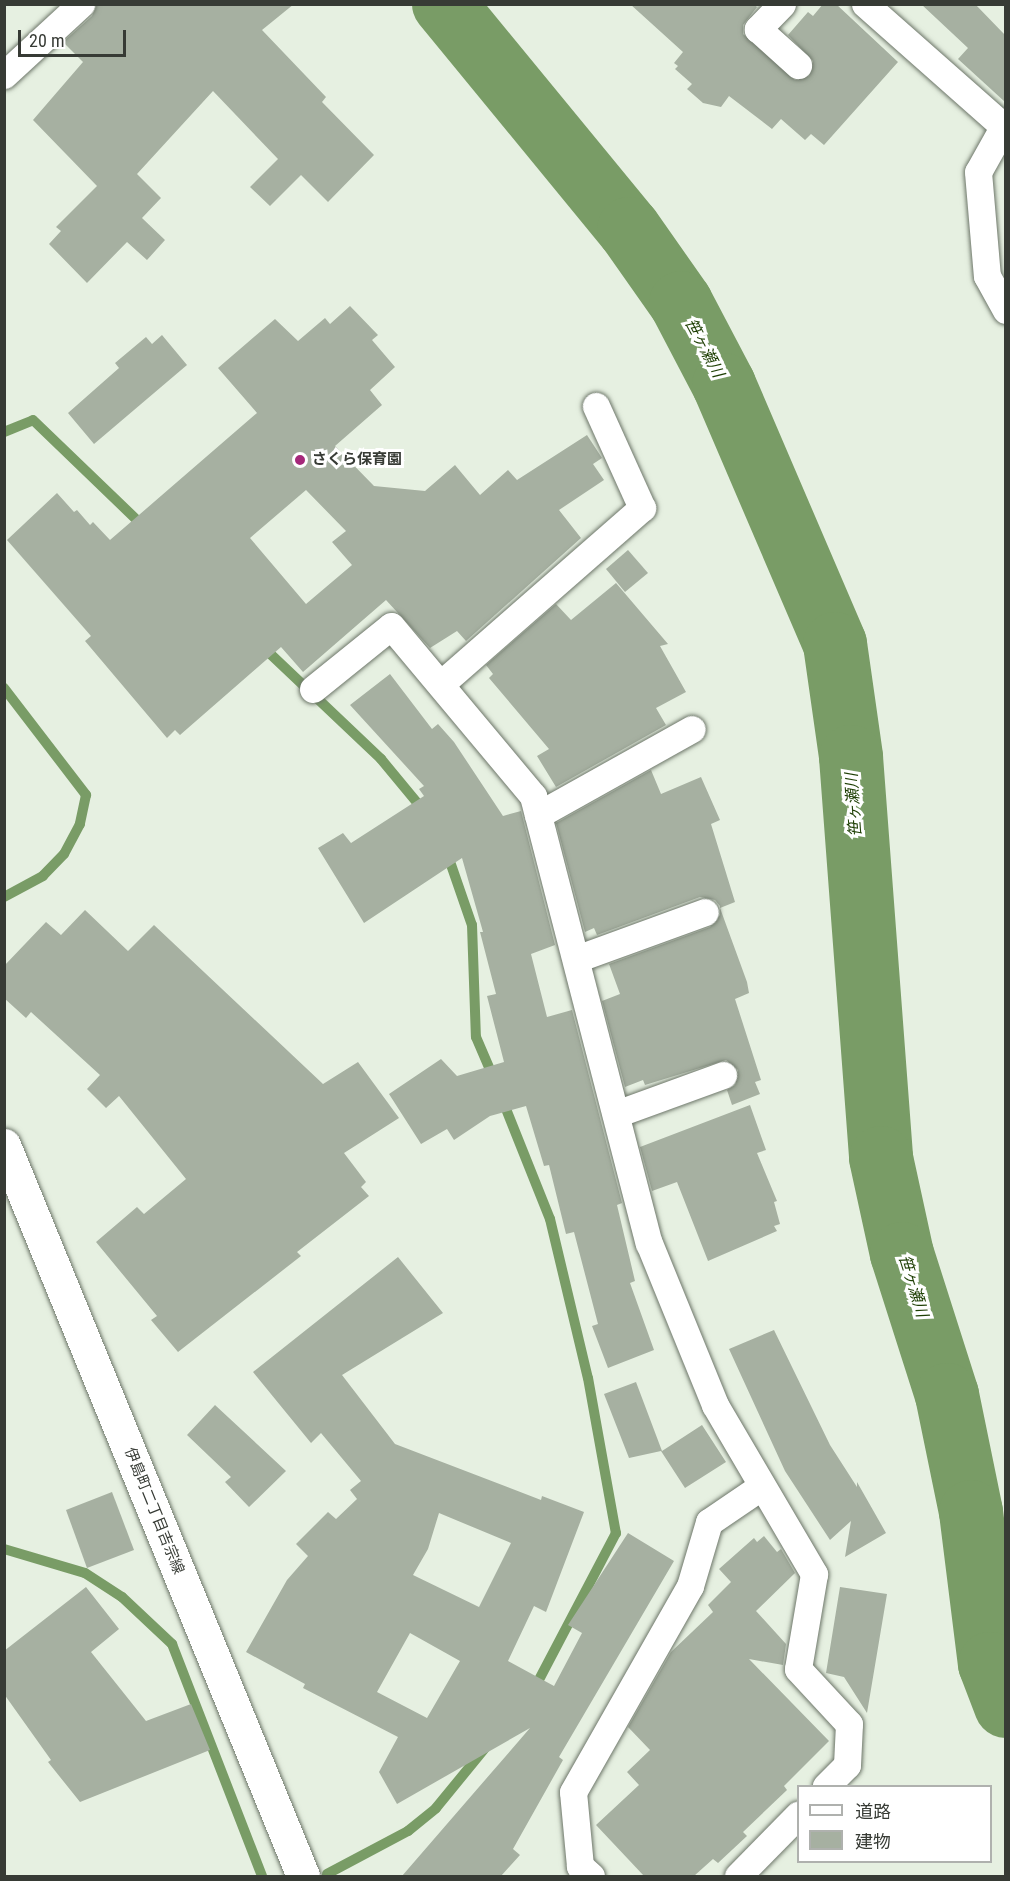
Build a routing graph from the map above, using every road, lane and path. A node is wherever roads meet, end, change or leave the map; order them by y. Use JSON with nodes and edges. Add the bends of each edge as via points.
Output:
{"nodes":[{"id":1,"x":81,"y":4,"type":"edge"},
{"id":2,"x":782,"y":4,"type":"edge"},
{"id":3,"x":865,"y":4,"type":"edge"},
{"id":4,"x":798,"y":65,"type":"dead end"},
{"id":5,"x":4,"y":75,"type":"edge"},
{"id":6,"x":1004,"y":124,"type":"edge"},
{"id":7,"x":1005,"y":310,"type":"edge"},
{"id":8,"x":596,"y":406,"type":"dead end"},
{"id":9,"x":441,"y":683,"type":"junction"},
{"id":10,"x":313,"y":689,"type":"dead end"},
{"id":11,"x":692,"y":729,"type":"dead end"},
{"id":12,"x":538,"y":816,"type":"junction"},
{"id":13,"x":705,"y":912,"type":"dead end"},
{"id":14,"x":576,"y":960,"type":"junction"},
{"id":15,"x":723,"y":1075,"type":"dead end"},
{"id":16,"x":616,"y":1114,"type":"junction"},
{"id":17,"x":4,"y":1145,"type":"edge"},
{"id":18,"x":762,"y":1486,"type":"junction"},
{"id":19,"x":827,"y":1785,"type":"edge"},
{"id":20,"x":797,"y":1816,"type":"edge"},
{"id":21,"x":303,"y":1876,"type":"edge"},
{"id":22,"x":591,"y":1876,"type":"edge"},
{"id":23,"x":738,"y":1876,"type":"edge"}],
"edges":[{"from":1,"to":5,"type":"street"},
{"from":2,"to":4,"type":"street","via":[[758,29]]},
{"from":3,"to":6,"type":"street"},
{"from":6,"to":7,"type":"street","via":[[978,172],[987,276]]},
{"from":8,"to":9,"type":"street","via":[[642,508]]},
{"from":9,"to":10,"type":"street","via":[[391,626]]},
{"from":9,"to":12,"type":"street","via":[[533,796]]},
{"from":11,"to":12,"type":"street"},
{"from":12,"to":14,"type":"street"},
{"from":13,"to":14,"type":"street"},
{"from":14,"to":16,"type":"street"},
{"from":15,"to":16,"type":"street"},
{"from":16,"to":18,"type":"street","via":[[649,1243],[714,1405]]},
{"from":17,"to":21,"type":"street","name":"伊島町二丁目吉宗線"},
{"from":18,"to":19,"type":"street","via":[[814,1574],[798,1669],[849,1724],[848,1765]]},
{"from":18,"to":22,"type":"street","via":[[709,1522],[690,1586],[573,1792],[580,1866]]},
{"from":20,"to":23,"type":"street"}]}
